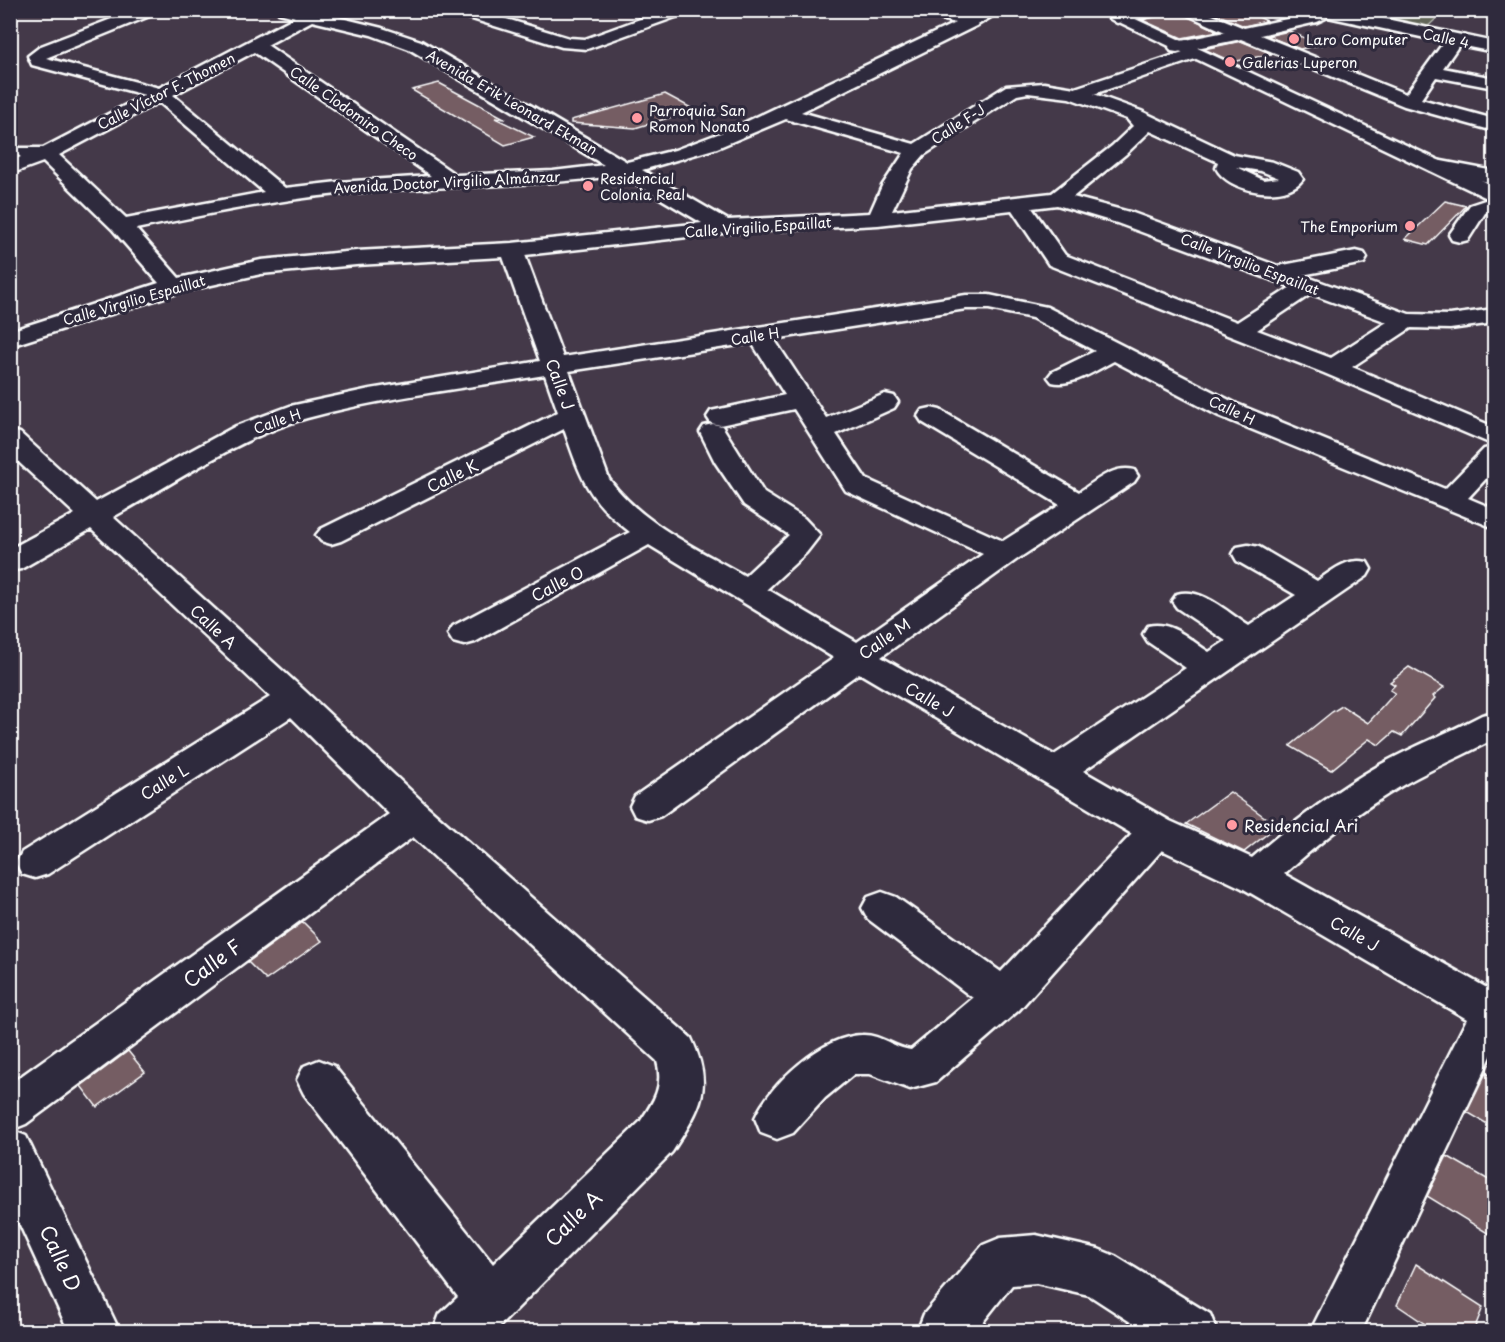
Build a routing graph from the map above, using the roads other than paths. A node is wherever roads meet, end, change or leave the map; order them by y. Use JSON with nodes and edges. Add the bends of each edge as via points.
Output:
{"nodes":[{"id":1,"x":152,"y":10,"type":"edge"},
{"id":2,"x":285,"y":10,"type":"edge"},
{"id":3,"x":459,"y":10,"type":"edge"},
{"id":4,"x":681,"y":10,"type":"edge"},
{"id":5,"x":927,"y":10,"type":"edge"},
{"id":6,"x":994,"y":10,"type":"edge"},
{"id":7,"x":1157,"y":10,"type":"edge"},
{"id":8,"x":1185,"y":10,"type":"edge"},
{"id":9,"x":1329,"y":11,"type":"edge"},
{"id":10,"x":315,"y":13,"type":"edge"},
{"id":11,"x":1110,"y":14,"type":"edge"},
{"id":12,"x":970,"y":23,"type":"junction"},
{"id":13,"x":1242,"y":34,"type":"junction"},
{"id":14,"x":1454,"y":40,"type":"junction"},
{"id":15,"x":256,"y":45,"type":"junction"},
{"id":16,"x":1494,"y":47,"type":"edge"},
{"id":17,"x":1185,"y":51,"type":"junction"},
{"id":18,"x":1432,"y":71,"type":"junction"},
{"id":19,"x":1494,"y":83,"type":"edge"},
{"id":20,"x":161,"y":94,"type":"junction"},
{"id":21,"x":1076,"y":94,"type":"junction"},
{"id":22,"x":1410,"y":102,"type":"junction"},
{"id":23,"x":785,"y":113,"type":"junction"},
{"id":24,"x":1141,"y":120,"type":"junction"},
{"id":25,"x":1494,"y":125,"type":"edge"},
{"id":26,"x":917,"y":151,"type":"junction"},
{"id":27,"x":10,"y":152,"type":"edge"},
{"id":28,"x":45,"y":154,"type":"junction"},
{"id":29,"x":1229,"y":160,"type":"dead end"},
{"id":30,"x":1436,"y":166,"type":"junction"},
{"id":31,"x":10,"y":168,"type":"edge"},
{"id":32,"x":625,"y":168,"type":"junction"},
{"id":33,"x":1494,"y":177,"type":"edge"},
{"id":34,"x":452,"y":182,"type":"junction"},
{"id":35,"x":279,"y":194,"type":"junction"},
{"id":36,"x":1494,"y":194,"type":"edge"},
{"id":37,"x":1058,"y":199,"type":"junction"},
{"id":38,"x":1018,"y":203,"type":"junction"},
{"id":39,"x":1494,"y":203,"type":"edge"},
{"id":40,"x":878,"y":219,"type":"junction"},
{"id":41,"x":121,"y":225,"type":"junction"},
{"id":42,"x":724,"y":227,"type":"junction"},
{"id":43,"x":1460,"y":236,"type":"dead end"},
{"id":44,"x":512,"y":250,"type":"junction"},
{"id":45,"x":1356,"y":258,"type":"dead end"},
{"id":46,"x":1274,"y":274,"type":"junction"},
{"id":47,"x":174,"y":286,"type":"junction"},
{"id":48,"x":1308,"y":286,"type":"junction"},
{"id":49,"x":1492,"y":318,"type":"edge"},
{"id":50,"x":1406,"y":321,"type":"junction"},
{"id":51,"x":1238,"y":332,"type":"junction"},
{"id":52,"x":759,"y":335,"type":"junction"},
{"id":53,"x":10,"y":339,"type":"edge"},
{"id":54,"x":1115,"y":351,"type":"junction"},
{"id":55,"x":554,"y":366,"type":"junction"},
{"id":56,"x":1333,"y":368,"type":"junction"},
{"id":57,"x":1061,"y":377,"type":"dead end"},
{"id":58,"x":800,"y":399,"type":"junction"},
{"id":59,"x":885,"y":402,"type":"dead end"},
{"id":60,"x":572,"y":416,"type":"junction"},
{"id":61,"x":931,"y":416,"type":"dead end"},
{"id":62,"x":820,"y":431,"type":"junction"},
{"id":63,"x":1494,"y":437,"type":"edge"},
{"id":64,"x":10,"y":439,"type":"edge"},
{"id":65,"x":1494,"y":455,"type":"edge"},
{"id":66,"x":1124,"y":476,"type":"dead end"},
{"id":67,"x":1451,"y":499,"type":"junction"},
{"id":68,"x":1079,"y":504,"type":"junction"},
{"id":69,"x":93,"y":514,"type":"junction"},
{"id":70,"x":1494,"y":519,"type":"edge"},
{"id":71,"x":650,"y":533,"type":"junction"},
{"id":72,"x":332,"y":535,"type":"dead end"},
{"id":73,"x":1005,"y":553,"type":"junction"},
{"id":74,"x":1248,"y":554,"type":"dead end"},
{"id":75,"x":10,"y":562,"type":"edge"},
{"id":76,"x":1356,"y":568,"type":"dead end"},
{"id":77,"x":747,"y":591,"type":"junction"},
{"id":78,"x":1318,"y":595,"type":"junction"},
{"id":79,"x":1188,"y":601,"type":"dead end"},
{"id":80,"x":464,"y":634,"type":"dead end"},
{"id":81,"x":1159,"y":634,"type":"dead end"},
{"id":82,"x":1249,"y":641,"type":"junction"},
{"id":83,"x":857,"y":657,"type":"junction"},
{"id":84,"x":1209,"y":668,"type":"junction"},
{"id":85,"x":293,"y":699,"type":"junction"},
{"id":86,"x":1494,"y":724,"type":"edge"},
{"id":87,"x":1057,"y":771,"type":"junction"},
{"id":88,"x":648,"y":806,"type":"dead end"},
{"id":89,"x":414,"y":816,"type":"junction"},
{"id":90,"x":1156,"y":831,"type":"junction"},
{"id":91,"x":35,"y":863,"type":"dead end"},
{"id":92,"x":1256,"y":877,"type":"junction"},
{"id":93,"x":882,"y":908,"type":"dead end"},
{"id":94,"x":1004,"y":997,"type":"junction"},
{"id":95,"x":1493,"y":1012,"type":"edge"},
{"id":96,"x":319,"y":1080,"type":"dead end"},
{"id":97,"x":10,"y":1110,"type":"edge"},
{"id":98,"x":777,"y":1118,"type":"dead end"},
{"id":99,"x":10,"y":1151,"type":"edge"},
{"id":100,"x":490,"y":1299,"type":"junction"},
{"id":101,"x":95,"y":1332,"type":"edge"},
{"id":102,"x":458,"y":1332,"type":"edge"},
{"id":103,"x":942,"y":1332,"type":"edge"},
{"id":104,"x":1192,"y":1332,"type":"edge"},
{"id":105,"x":1335,"y":1332,"type":"edge"}],
"edges":[{"from":1,"to":20,"type":"street","via":[[37,56],[38,61]]},
{"from":2,"to":10,"type":"street","name":"Avenida Erik Leonard Ekman"},
{"from":3,"to":4,"type":"street","via":[[568,43],[587,44]]},
{"from":5,"to":12,"type":"street"},
{"from":6,"to":12,"type":"street","name":"Avenida Doctor Virgilio Almánzar"},
{"from":7,"to":11,"type":"street"},
{"from":8,"to":13,"type":"street"},
{"from":9,"to":13,"type":"street","via":[[1311,19]]},
{"from":9,"to":14,"type":"street","name":"Calle 4"},
{"from":10,"to":15,"type":"street","name":"Calle Víctor F. Thomen"},
{"from":10,"to":32,"type":"street","name":"Avenida Erik Leonard Ekman","via":[[415,45]]},
{"from":11,"to":17,"type":"street"},
{"from":12,"to":23,"type":"street","name":"Avenida Doctor Virgilio Almánzar"},
{"from":13,"to":17,"type":"street"},
{"from":13,"to":22,"type":"street"},
{"from":14,"to":16,"type":"street","name":"Calle 4"},
{"from":14,"to":18,"type":"street"},
{"from":15,"to":20,"type":"street","name":"Calle Víctor F. Thomen"},
{"from":15,"to":34,"type":"street","name":"Calle Clodomiro Checo"},
{"from":17,"to":21,"type":"street"},
{"from":17,"to":30,"type":"street"},
{"from":18,"to":19,"type":"street"},
{"from":18,"to":22,"type":"street"},
{"from":20,"to":28,"type":"street","name":"Calle Víctor F. Thomen"},
{"from":20,"to":35,"type":"street"},
{"from":21,"to":24,"type":"street","name":"Calle F-J"},
{"from":21,"to":26,"type":"street","name":"Calle F-J","via":[[1047,86],[1012,90]]},
{"from":22,"to":25,"type":"street"},
{"from":23,"to":26,"type":"street"},
{"from":23,"to":32,"type":"street","name":"Avenida Doctor Virgilio Almánzar","via":[[712,142]]},
{"from":24,"to":29,"type":"street","name":"Calle F-J"},
{"from":24,"to":37,"type":"street","via":[[1143,127],[1119,150]]},
{"from":26,"to":40,"type":"street","name":"Calle F-J","via":[[892,186]]},
{"from":27,"to":28,"type":"street"},
{"from":28,"to":31,"type":"street","name":"Calle Víctor F. Thomen"},
{"from":28,"to":41,"type":"street"},
{"from":30,"to":33,"type":"street"},
{"from":30,"to":36,"type":"street"},
{"from":32,"to":34,"type":"street","name":"Avenida Doctor Virgilio Almánzar","via":[[542,178]]},
{"from":32,"to":42,"type":"street","name":"Avenida Erik Leonard Ekman"},
{"from":34,"to":35,"type":"street","name":"Avenida Doctor Virgilio Almánzar"},
{"from":35,"to":41,"type":"street","name":"Avenida Doctor Virgilio Almánzar"},
{"from":37,"to":38,"type":"street","name":"Calle Virgilio Espaillat"},
{"from":37,"to":46,"type":"street","name":"Calle Virgilio Espaillat","via":[[1125,218]]},
{"from":38,"to":40,"type":"street","name":"Calle Virgilio Espaillat"},
{"from":38,"to":51,"type":"street","via":[[1057,260]]},
{"from":39,"to":43,"type":"street","via":[[1477,209]]},
{"from":40,"to":42,"type":"street","name":"Calle Virgilio Espaillat"},
{"from":41,"to":47,"type":"street"},
{"from":42,"to":44,"type":"street","name":"Calle Virgilio Espaillat"},
{"from":44,"to":47,"type":"street","name":"Calle Virgilio Espaillat","via":[[261,267]]},
{"from":44,"to":55,"type":"street","name":"Calle J"},
{"from":45,"to":46,"type":"street"},
{"from":46,"to":48,"type":"street","name":"Calle Virgilio Espaillat"},
{"from":47,"to":53,"type":"street","name":"Calle Virgilio Espaillat"},
{"from":48,"to":50,"type":"street","name":"Calle Virgilio Espaillat"},
{"from":48,"to":51,"type":"street"},
{"from":49,"to":50,"type":"street","name":"Calle Virgilio Espaillat"},
{"from":50,"to":56,"type":"street"},
{"from":51,"to":56,"type":"street"},
{"from":52,"to":54,"type":"street","name":"Calle H","via":[[966,302],[989,302],[1038,312]]},
{"from":52,"to":55,"type":"street","name":"Calle H"},
{"from":52,"to":58,"type":"street"},
{"from":54,"to":57,"type":"street"},
{"from":54,"to":67,"type":"street","name":"Calle H","via":[[1228,410]]},
{"from":55,"to":60,"type":"street","name":"Calle J"},
{"from":55,"to":69,"type":"street","name":"Calle H","via":[[370,397],[274,420]]},
{"from":56,"to":63,"type":"street"},
{"from":58,"to":62,"type":"street"},
{"from":58,"to":77,"type":"street","via":[[717,424],[729,462],[754,499],[805,535]]},
{"from":59,"to":62,"type":"street"},
{"from":60,"to":71,"type":"street","name":"Calle J","via":[[606,497]]},
{"from":60,"to":72,"type":"street","name":"Calle K"},
{"from":61,"to":68,"type":"street"},
{"from":62,"to":73,"type":"street","via":[[856,485]]},
{"from":64,"to":69,"type":"street","name":"Calle A"},
{"from":65,"to":67,"type":"street"},
{"from":66,"to":68,"type":"street","name":"Calle M"},
{"from":67,"to":70,"type":"street","name":"Calle H"},
{"from":68,"to":73,"type":"street","name":"Calle M"},
{"from":69,"to":75,"type":"street","name":"Calle H"},
{"from":69,"to":85,"type":"street","name":"Calle A"},
{"from":71,"to":77,"type":"street","name":"Calle J"},
{"from":71,"to":80,"type":"street","name":"Calle O"},
{"from":73,"to":83,"type":"street","name":"Calle M"},
{"from":74,"to":78,"type":"street"},
{"from":76,"to":78,"type":"street"},
{"from":77,"to":83,"type":"street","name":"Calle J"},
{"from":78,"to":82,"type":"street"},
{"from":79,"to":82,"type":"street"},
{"from":81,"to":84,"type":"street"},
{"from":82,"to":84,"type":"street"},
{"from":83,"to":87,"type":"street","name":"Calle J"},
{"from":83,"to":88,"type":"street","name":"Calle M"},
{"from":84,"to":87,"type":"street"},
{"from":85,"to":89,"type":"street","name":"Calle A"},
{"from":85,"to":91,"type":"street","name":"Calle L"},
{"from":86,"to":92,"type":"street","via":[[1370,789]]},
{"from":87,"to":90,"type":"street","name":"Calle J"},
{"from":89,"to":97,"type":"street","name":"Calle F"},
{"from":89,"to":100,"type":"street","name":"Calle A","via":[[676,1051],[683,1072],[681,1098],[656,1137]]},
{"from":90,"to":92,"type":"street","name":"Calle J"},
{"from":90,"to":94,"type":"street"},
{"from":92,"to":95,"type":"street","name":"Calle J"},
{"from":93,"to":94,"type":"street"},
{"from":94,"to":98,"type":"street","via":[[921,1068],[903,1069],[866,1053],[845,1057],[831,1064]]},
{"from":95,"to":105,"type":"street"},
{"from":96,"to":100,"type":"street"},
{"from":99,"to":101,"type":"street","name":"Calle D"},
{"from":100,"to":102,"type":"street","name":"Calle A"},
{"from":103,"to":104,"type":"street","via":[[1000,1262],[1036,1259],[1098,1273]]}]}
